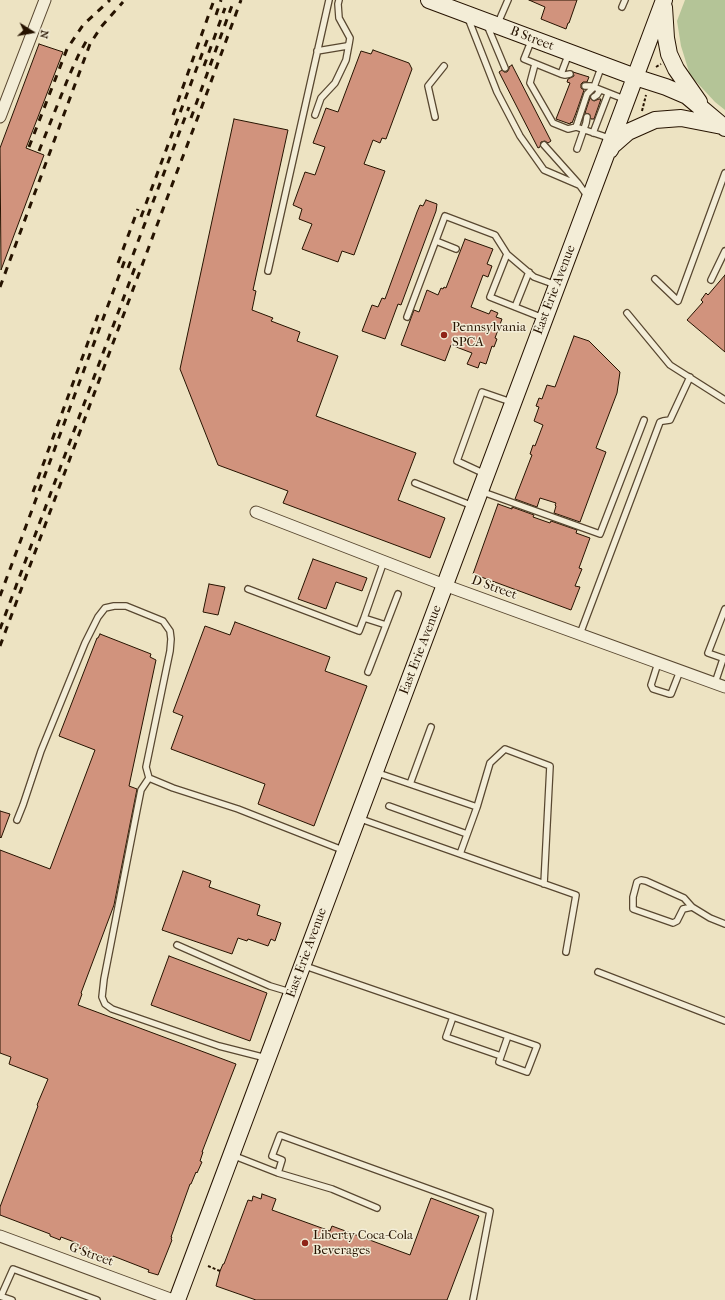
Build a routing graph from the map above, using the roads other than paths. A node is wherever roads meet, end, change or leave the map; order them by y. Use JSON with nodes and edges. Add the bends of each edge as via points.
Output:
{"nodes":[{"id":1,"x":45,"y":0,"type":"edge"},
{"id":2,"x":328,"y":0,"type":"edge"},
{"id":3,"x":339,"y":0,"type":"edge"},
{"id":4,"x":429,"y":0,"type":"edge"},
{"id":5,"x":508,"y":0,"type":"edge"},
{"id":6,"x":625,"y":0,"type":"edge"},
{"id":7,"x":665,"y":0,"type":"edge"},
{"id":8,"x":622,"y":7,"type":"dead end"},
{"id":9,"x":466,"y":14,"type":"junction"},
{"id":10,"x":491,"y":23,"type":"junction"},
{"id":11,"x":532,"y":38,"type":"junction"},
{"id":12,"x":349,"y":44,"type":"junction"},
{"id":13,"x":317,"y":52,"type":"junction"},
{"id":14,"x":569,"y":52,"type":"junction"},
{"id":15,"x":535,"y":64,"type":"junction"},
{"id":16,"x":602,"y":65,"type":"junction"},
{"id":17,"x":444,"y":66,"type":"dead end"},
{"id":18,"x":505,"y":68,"type":"dead end"},
{"id":19,"x":635,"y":77,"type":"junction"},
{"id":20,"x":593,"y":90,"type":"junction"},
{"id":21,"x":608,"y":94,"type":"junction"},
{"id":22,"x":627,"y":100,"type":"junction"},
{"id":23,"x":705,"y":110,"type":"junction"},
{"id":24,"x":315,"y":115,"type":"dead end"},
{"id":25,"x":0,"y":117,"type":"edge"},
{"id":26,"x":435,"y":117,"type":"dead end"},
{"id":27,"x":588,"y":120,"type":"dead end"},
{"id":28,"x":576,"y":127,"type":"junction"},
{"id":29,"x":724,"y":127,"type":"edge"},
{"id":30,"x":584,"y":130,"type":"junction"},
{"id":31,"x":593,"y":133,"type":"junction"},
{"id":32,"x":612,"y":139,"type":"junction"},
{"id":33,"x":544,"y":145,"type":"dead end"},
{"id":34,"x":577,"y":149,"type":"dead end"},
{"id":35,"x":603,"y":164,"type":"junction"},
{"id":36,"x":725,"y":173,"type":"edge"},
{"id":37,"x":579,"y":185,"type":"junction"},
{"id":38,"x":590,"y":197,"type":"junction"},
{"id":39,"x":436,"y":241,"type":"junction"},
{"id":40,"x":456,"y":249,"type":"dead end"},
{"id":41,"x":725,"y":251,"type":"edge"},
{"id":42,"x":507,"y":254,"type":"junction"},
{"id":43,"x":268,"y":271,"type":"dead end"},
{"id":44,"x":529,"y":272,"type":"junction"},
{"id":45,"x":655,"y":279,"type":"dead end"},
{"id":46,"x":711,"y":280,"type":"dead end"},
{"id":47,"x":557,"y":286,"type":"junction"},
{"id":48,"x":515,"y":307,"type":"junction"},
{"id":49,"x":627,"y":313,"type":"dead end"},
{"id":50,"x":407,"y":317,"type":"dead end"},
{"id":51,"x":545,"y":318,"type":"junction"},
{"id":52,"x":690,"y":378,"type":"junction"},
{"id":53,"x":725,"y":400,"type":"edge"},
{"id":54,"x":513,"y":403,"type":"junction"},
{"id":55,"x":644,"y":420,"type":"dead end"},
{"id":56,"x":486,"y":474,"type":"junction"},
{"id":57,"x":415,"y":483,"type":"dead end"},
{"id":58,"x":480,"y":491,"type":"junction"},
{"id":59,"x":474,"y":507,"type":"junction"},
{"id":60,"x":256,"y":512,"type":"dead end"},
{"id":61,"x":384,"y":561,"type":"junction"},
{"id":62,"x":445,"y":585,"type":"junction"},
{"id":63,"x":248,"y":589,"type":"dead end"},
{"id":64,"x":398,"y":594,"type":"dead end"},
{"id":65,"x":725,"y":609,"type":"edge"},
{"id":66,"x":364,"y":618,"type":"junction"},
{"id":67,"x":386,"y":625,"type":"junction"},
{"id":68,"x":580,"y":634,"type":"junction"},
{"id":69,"x":724,"y":659,"type":"edge"},
{"id":70,"x":658,"y":663,"type":"junction"},
{"id":71,"x":680,"y":671,"type":"junction"},
{"id":72,"x":368,"y":672,"type":"dead end"},
{"id":73,"x":720,"y":685,"type":"edge"},
{"id":74,"x":431,"y":727,"type":"dead end"},
{"id":75,"x":375,"y":772,"type":"junction"},
{"id":76,"x":149,"y":778,"type":"junction"},
{"id":77,"x":410,"y":784,"type":"junction"},
{"id":78,"x":389,"y":806,"type":"dead end"},
{"id":79,"x":477,"y":807,"type":"junction"},
{"id":80,"x":358,"y":818,"type":"junction"},
{"id":81,"x":17,"y":820,"type":"dead end"},
{"id":82,"x":467,"y":834,"type":"junction"},
{"id":83,"x":345,"y":851,"type":"junction"},
{"id":84,"x":460,"y":854,"type":"junction"},
{"id":85,"x":544,"y":884,"type":"junction"},
{"id":86,"x":692,"y":907,"type":"junction"},
{"id":87,"x":725,"y":924,"type":"edge"},
{"id":88,"x":177,"y":945,"type":"dead end"},
{"id":89,"x":566,"y":952,"type":"dead end"},
{"id":90,"x":302,"y":965,"type":"junction"},
{"id":91,"x":598,"y":972,"type":"dead end"},
{"id":92,"x":292,"y":992,"type":"junction"},
{"id":93,"x":453,"y":1017,"type":"junction"},
{"id":94,"x":725,"y":1022,"type":"edge"},
{"id":95,"x":508,"y":1036,"type":"junction"},
{"id":96,"x":501,"y":1056,"type":"junction"},
{"id":97,"x":267,"y":1059,"type":"junction"},
{"id":98,"x":231,"y":1155,"type":"junction"},
{"id":99,"x":278,"y":1173,"type":"junction"},
{"id":100,"x":377,"y":1208,"type":"dead end"},
{"id":101,"x":0,"y":1236,"type":"edge"},
{"id":102,"x":1,"y":1296,"type":"edge"},
{"id":103,"x":12,"y":1300,"type":"edge"},
{"id":104,"x":98,"y":1300,"type":"edge"},
{"id":105,"x":173,"y":1300,"type":"edge"},
{"id":106,"x":177,"y":1300,"type":"edge"},
{"id":107,"x":473,"y":1300,"type":"edge"}],
"edges":[{"from":1,"to":25,"type":"street"},
{"from":2,"to":13,"type":"lane"},
{"from":3,"to":12,"type":"lane","via":[[339,18],[350,38]]},
{"from":4,"to":9,"type":"main road","name":"B Street"},
{"from":5,"to":10,"type":"lane"},
{"from":6,"to":8,"type":"lane"},
{"from":7,"to":19,"type":"main road","name":"East Erie Avenue"},
{"from":7,"to":23,"type":"main road","via":[[669,54],[676,69]]},
{"from":9,"to":10,"type":"main road","name":"B Street"},
{"from":9,"to":37,"type":"lane","via":[[497,92],[520,136],[544,170]]},
{"from":10,"to":11,"type":"main road","name":"B Street"},
{"from":10,"to":18,"type":"lane"},
{"from":11,"to":14,"type":"main road","name":"B Street"},
{"from":11,"to":15,"type":"lane","via":[[524,59]]},
{"from":12,"to":13,"type":"lane"},
{"from":12,"to":24,"type":"lane","via":[[346,60],[335,83],[321,98]]},
{"from":13,"to":43,"type":"lane"},
{"from":14,"to":15,"type":"lane","via":[[566,76]]},
{"from":14,"to":16,"type":"main road","name":"B Street"},
{"from":15,"to":28,"type":"lane","via":[[530,83],[553,123],[568,129]]},
{"from":16,"to":19,"type":"main road","name":"B Street"},
{"from":16,"to":20,"type":"lane"},
{"from":17,"to":26,"type":"lane","via":[[428,86]]},
{"from":19,"to":22,"type":"main road","name":"East Erie Avenue"},
{"from":19,"to":23,"type":"main road","name":"B Street","via":[[687,96]]},
{"from":20,"to":21,"type":"lane"},
{"from":20,"to":28,"type":"lane","via":[[587,94]]},
{"from":21,"to":22,"type":"lane"},
{"from":21,"to":31,"type":"lane"},
{"from":22,"to":32,"type":"main road","name":"East Erie Avenue"},
{"from":23,"to":29,"type":"main road"},
{"from":27,"to":30,"type":"lane"},
{"from":28,"to":30,"type":"lane"},
{"from":29,"to":35,"type":"main road","via":[[681,118],[655,120],[628,132],[612,146]]},
{"from":30,"to":31,"type":"lane"},
{"from":30,"to":34,"type":"lane"},
{"from":31,"to":32,"type":"lane"},
{"from":32,"to":35,"type":"main road","name":"East Erie Avenue"},
{"from":33,"to":37,"type":"lane"},
{"from":35,"to":38,"type":"main road","name":"East Erie Avenue"},
{"from":36,"to":45,"type":"lane","via":[[678,301]]},
{"from":37,"to":38,"type":"lane"},
{"from":38,"to":47,"type":"main road","name":"East Erie Avenue"},
{"from":39,"to":40,"type":"lane"},
{"from":39,"to":42,"type":"lane","via":[[445,216],[495,235]]},
{"from":39,"to":50,"type":"lane"},
{"from":41,"to":46,"type":"lane"},
{"from":42,"to":44,"type":"lane"},
{"from":42,"to":48,"type":"lane","via":[[490,297]]},
{"from":44,"to":47,"type":"lane","via":[[534,277]]},
{"from":44,"to":48,"type":"lane"},
{"from":47,"to":51,"type":"main road","name":"East Erie Avenue"},
{"from":48,"to":51,"type":"lane"},
{"from":49,"to":52,"type":"lane","via":[[670,365]]},
{"from":51,"to":54,"type":"main road","name":"East Erie Avenue"},
{"from":52,"to":53,"type":"lane"},
{"from":52,"to":68,"type":"lane","via":[[670,420],[660,422]]},
{"from":54,"to":56,"type":"main road","name":"East Erie Avenue"},
{"from":54,"to":56,"type":"lane","via":[[482,392],[457,461]]},
{"from":55,"to":58,"type":"lane","via":[[600,534]]},
{"from":56,"to":58,"type":"main road","name":"East Erie Avenue"},
{"from":57,"to":59,"type":"lane"},
{"from":58,"to":59,"type":"main road","name":"East Erie Avenue"},
{"from":59,"to":62,"type":"main road","name":"East Erie Avenue"},
{"from":60,"to":61,"type":"street","name":"D Street"},
{"from":61,"to":62,"type":"street","name":"D Street"},
{"from":61,"to":66,"type":"lane"},
{"from":62,"to":68,"type":"street","name":"D Street"},
{"from":62,"to":75,"type":"main road","name":"East Erie Avenue"},
{"from":63,"to":66,"type":"lane","via":[[359,631]]},
{"from":64,"to":67,"type":"lane"},
{"from":65,"to":69,"type":"lane","via":[[708,653]]},
{"from":66,"to":67,"type":"lane"},
{"from":67,"to":72,"type":"lane"},
{"from":68,"to":70,"type":"street","name":"D Street"},
{"from":69,"to":73,"type":"lane"},
{"from":70,"to":71,"type":"street","name":"D Street"},
{"from":70,"to":71,"type":"lane","via":[[651,685],[653,689],[671,694]]},
{"from":71,"to":73,"type":"street","name":"D Street"},
{"from":74,"to":77,"type":"lane"},
{"from":75,"to":77,"type":"lane"},
{"from":75,"to":80,"type":"main road","name":"East Erie Avenue"},
{"from":76,"to":81,"type":"lane","via":[[146,767],[170,651],[170,631],[163,621],[126,606],[105,608],[85,643],[41,751]]},
{"from":76,"to":83,"type":"lane","via":[[238,809]]},
{"from":76,"to":97,"type":"lane","via":[[141,790],[137,810],[104,979],[104,1004],[205,1041]]},
{"from":77,"to":79,"type":"lane"},
{"from":78,"to":82,"type":"lane"},
{"from":79,"to":82,"type":"lane"},
{"from":79,"to":85,"type":"lane","via":[[490,763],[505,749],[550,766]]},
{"from":80,"to":83,"type":"main road","name":"East Erie Avenue"},
{"from":80,"to":84,"type":"lane"},
{"from":82,"to":84,"type":"lane"},
{"from":83,"to":90,"type":"main road","name":"East Erie Avenue"},
{"from":84,"to":85,"type":"lane"},
{"from":85,"to":89,"type":"lane","via":[[576,895]]},
{"from":86,"to":86,"type":"lane","via":[[684,898],[646,880],[637,882],[632,897],[633,909],[673,923],[677,921],[683,909]]},
{"from":86,"to":87,"type":"lane"},
{"from":88,"to":92,"type":"lane","via":[[270,986]]},
{"from":90,"to":92,"type":"main road","name":"East Erie Avenue"},
{"from":90,"to":93,"type":"lane"},
{"from":91,"to":94,"type":"lane"},
{"from":92,"to":97,"type":"main road","name":"East Erie Avenue"},
{"from":93,"to":95,"type":"lane"},
{"from":93,"to":96,"type":"lane","via":[[446,1036]]},
{"from":95,"to":96,"type":"lane"},
{"from":95,"to":96,"type":"lane","via":[[537,1046],[527,1072],[499,1062]]},
{"from":97,"to":98,"type":"main road","name":"East Erie Avenue"},
{"from":98,"to":99,"type":"lane"},
{"from":98,"to":106,"type":"main road","name":"East Erie Avenue"},
{"from":99,"to":100,"type":"lane","via":[[332,1189]]},
{"from":99,"to":107,"type":"lane","via":[[282,1160],[272,1156],[280,1135],[490,1210]]},
{"from":101,"to":105,"type":"street","name":"G Street"},
{"from":102,"to":103,"type":"lane"},
{"from":102,"to":104,"type":"lane","via":[[13,1269]]}]}
